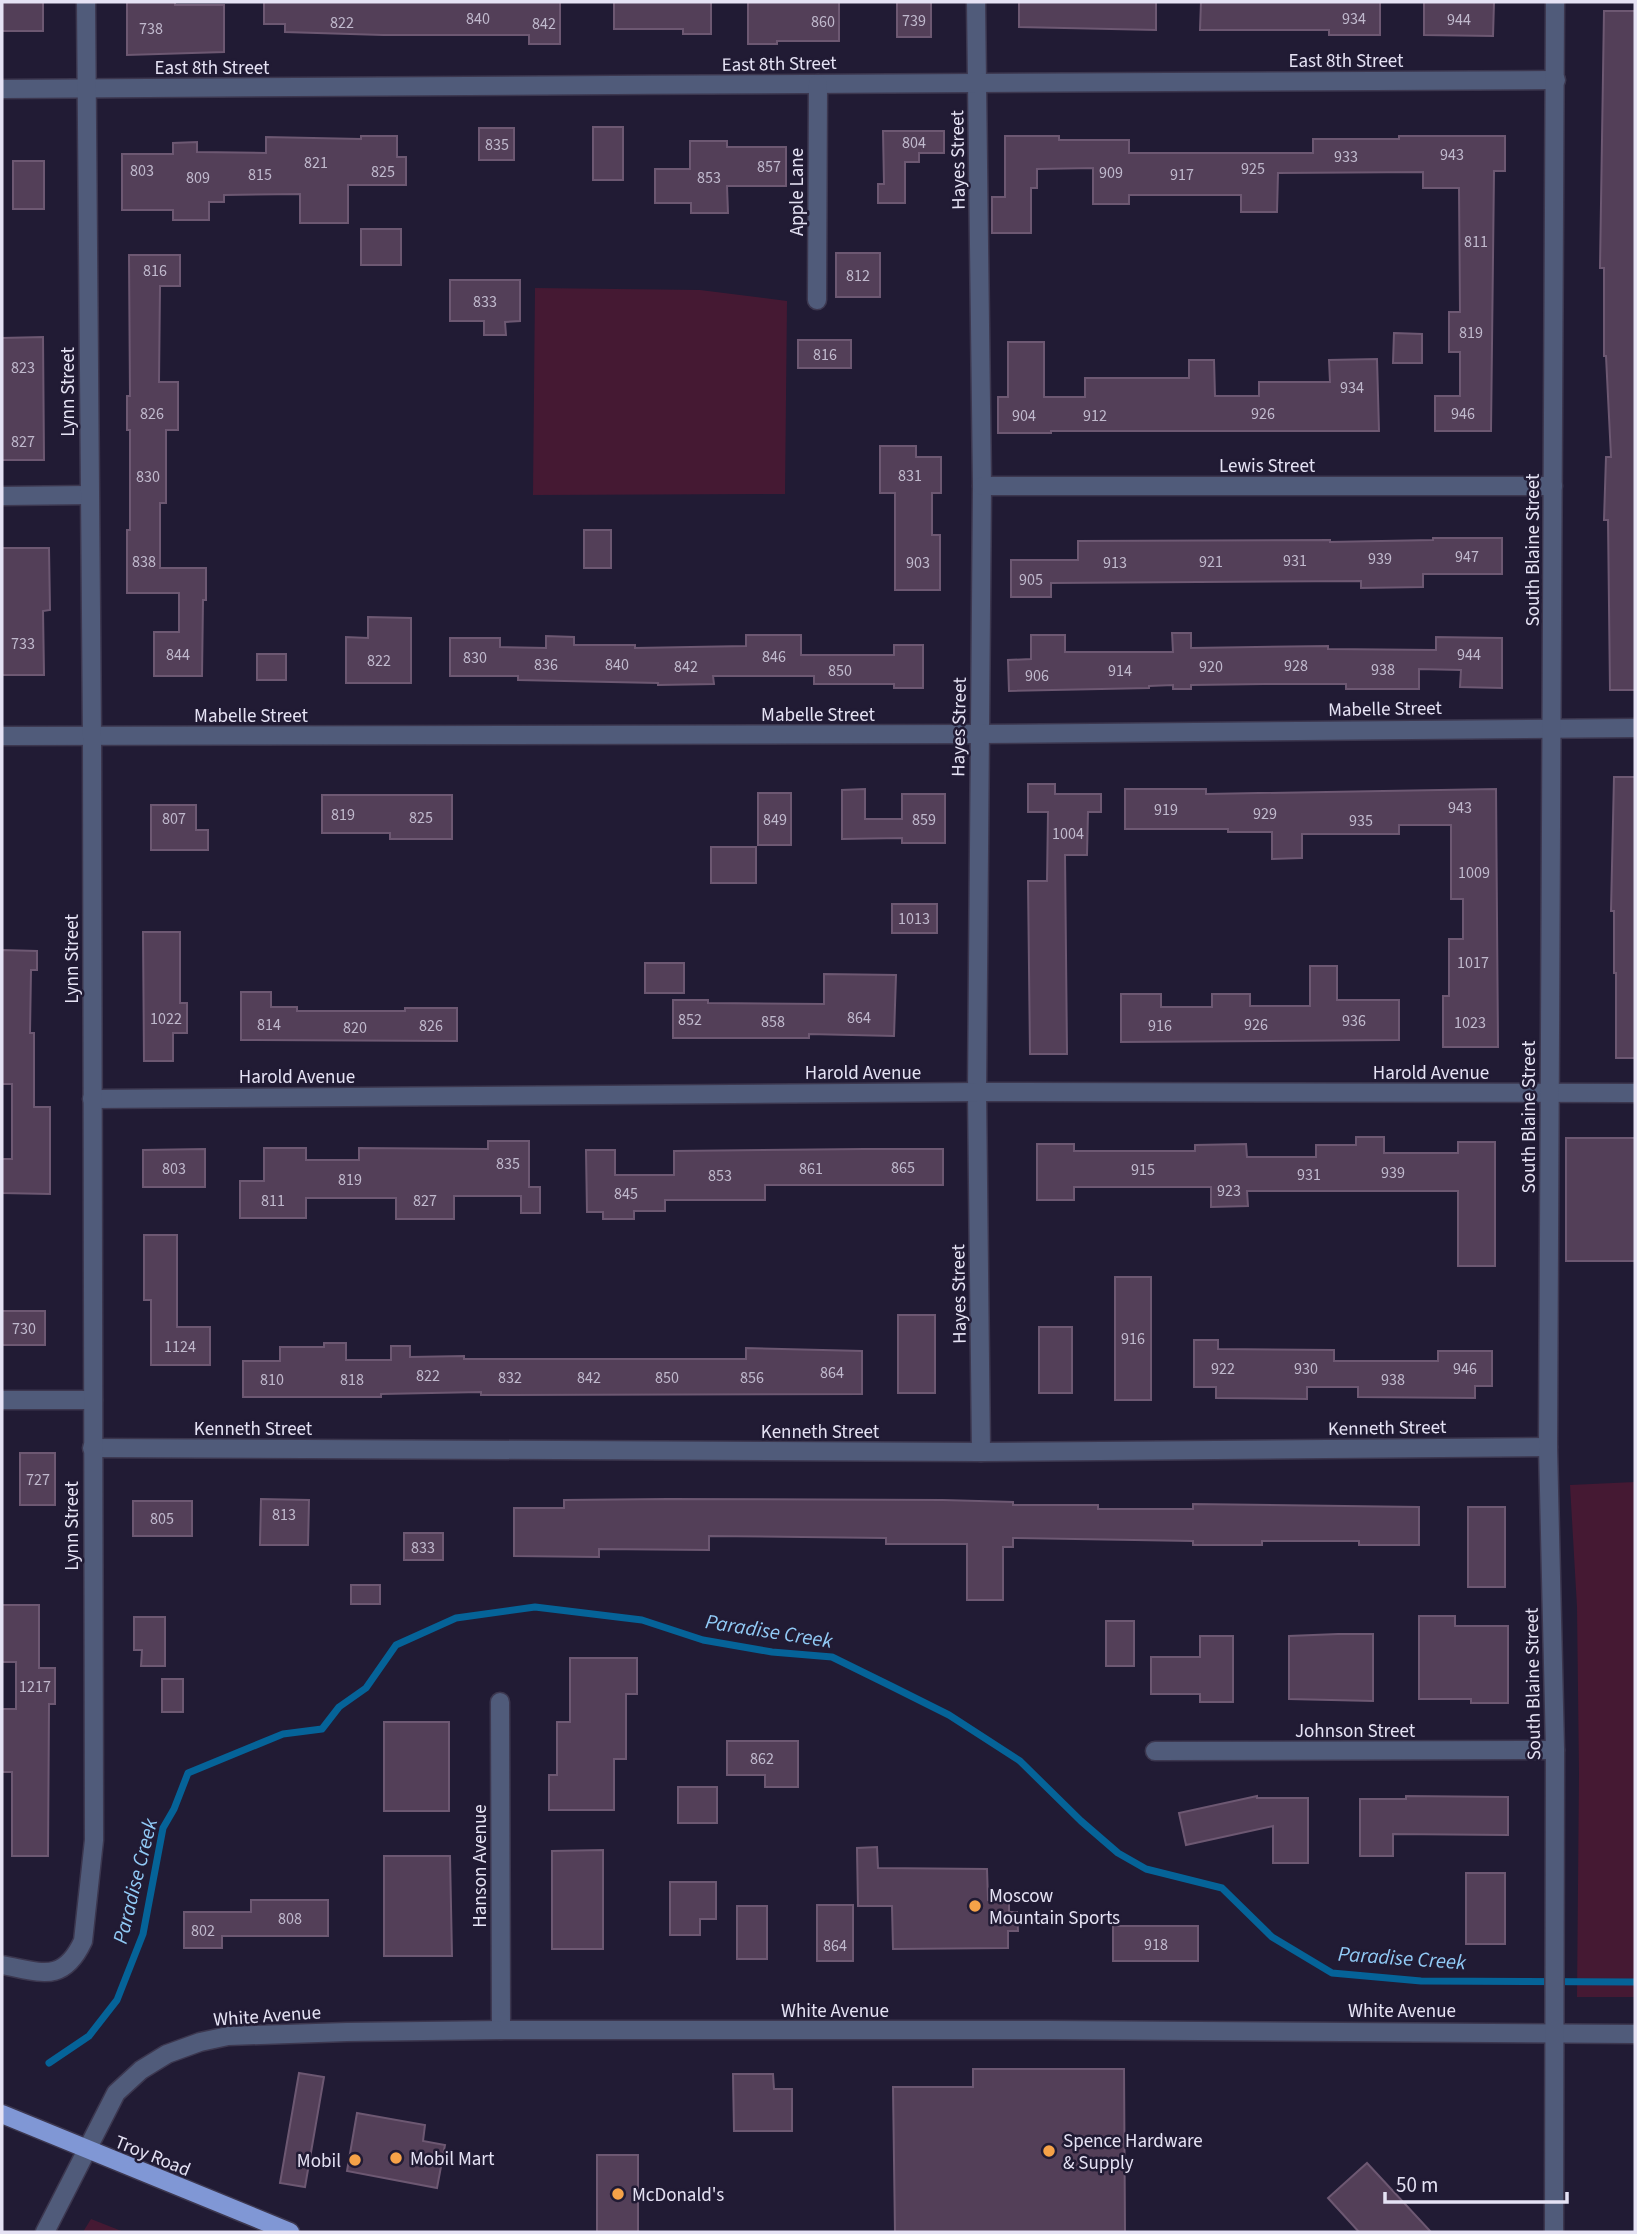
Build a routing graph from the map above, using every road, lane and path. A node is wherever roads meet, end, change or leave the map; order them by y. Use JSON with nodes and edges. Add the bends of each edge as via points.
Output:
{"nodes":[{"id":1,"x":86,"y":2,"type":"edge"},
{"id":2,"x":975,"y":2,"type":"edge"},
{"id":3,"x":1555,"y":2,"type":"edge"},
{"id":4,"x":1556,"y":80,"type":"junction"},
{"id":5,"x":977,"y":81,"type":"junction"},
{"id":6,"x":818,"y":84,"type":"junction"},
{"id":7,"x":2,"y":89,"type":"edge"},
{"id":8,"x":87,"y":89,"type":"junction"},
{"id":9,"x":817,"y":300,"type":"dead end"},
{"id":10,"x":982,"y":486,"type":"junction"},
{"id":11,"x":1553,"y":486,"type":"junction"},
{"id":12,"x":89,"y":495,"type":"junction"},
{"id":13,"x":2,"y":496,"type":"edge"},
{"id":14,"x":1553,"y":727,"type":"junction"},
{"id":15,"x":1635,"y":728,"type":"edge"},
{"id":16,"x":978,"y":734,"type":"junction"},
{"id":17,"x":2,"y":736,"type":"edge"},
{"id":18,"x":92,"y":736,"type":"junction"},
{"id":19,"x":977,"y":1092,"type":"junction"},
{"id":20,"x":1549,"y":1093,"type":"junction"},
{"id":21,"x":1635,"y":1093,"type":"edge"},
{"id":22,"x":92,"y":1099,"type":"junction"},
{"id":23,"x":2,"y":1400,"type":"edge"},
{"id":24,"x":93,"y":1400,"type":"junction"},
{"id":25,"x":1548,"y":1447,"type":"junction"},
{"id":26,"x":92,"y":1448,"type":"junction"},
{"id":27,"x":981,"y":1452,"type":"junction"},
{"id":28,"x":500,"y":1702,"type":"dead end"},
{"id":29,"x":1555,"y":1750,"type":"junction"},
{"id":30,"x":1155,"y":1751,"type":"dead end"},
{"id":31,"x":2,"y":1965,"type":"edge"},
{"id":32,"x":501,"y":2031,"type":"junction"},
{"id":33,"x":1556,"y":2032,"type":"junction"},
{"id":34,"x":1635,"y":2034,"type":"edge"},
{"id":35,"x":2,"y":2114,"type":"edge"},
{"id":36,"x":86,"y":2150,"type":"junction"},
{"id":37,"x":45,"y":2232,"type":"edge"},
{"id":38,"x":290,"y":2232,"type":"edge"},
{"id":39,"x":1554,"y":2232,"type":"edge"}],
"edges":[{"from":1,"to":8,"type":"street","name":"Lynn Street"},
{"from":2,"to":5,"type":"street","name":"Hayes Street"},
{"from":3,"to":4,"type":"street","name":"South Blaine Street"},
{"from":4,"to":5,"type":"street","name":"East 8th Street"},
{"from":4,"to":11,"type":"street","name":"South Blaine Street"},
{"from":5,"to":6,"type":"street","name":"East 8th Street"},
{"from":5,"to":10,"type":"street","name":"Hayes Street"},
{"from":6,"to":8,"type":"street","name":"East 8th Street"},
{"from":6,"to":9,"type":"street","name":"Apple Lane"},
{"from":7,"to":8,"type":"street","name":"East 8th Street"},
{"from":8,"to":12,"type":"street","name":"Lynn Street"},
{"from":10,"to":11,"type":"street","name":"Lewis Street"},
{"from":10,"to":16,"type":"street","name":"Hayes Street"},
{"from":11,"to":14,"type":"street","name":"South Blaine Street"},
{"from":12,"to":13,"type":"street"},
{"from":12,"to":18,"type":"street","name":"Lynn Street"},
{"from":14,"to":15,"type":"street","name":"Mabelle Street"},
{"from":14,"to":16,"type":"street","name":"Mabelle Street"},
{"from":14,"to":20,"type":"street","name":"South Blaine Street"},
{"from":16,"to":18,"type":"street","name":"Mabelle Street"},
{"from":16,"to":19,"type":"street","name":"Hayes Street"},
{"from":17,"to":18,"type":"street","name":"Mabelle Street"},
{"from":18,"to":22,"type":"street","name":"Lynn Street"},
{"from":19,"to":20,"type":"street","name":"Harold Avenue"},
{"from":19,"to":22,"type":"street","name":"Harold Avenue"},
{"from":19,"to":27,"type":"street","name":"Hayes Street"},
{"from":20,"to":21,"type":"street","name":"Harold Avenue"},
{"from":20,"to":25,"type":"street","name":"South Blaine Street"},
{"from":22,"to":24,"type":"street","name":"Lynn Street"},
{"from":23,"to":24,"type":"street"},
{"from":24,"to":26,"type":"street","name":"Lynn Street"},
{"from":25,"to":27,"type":"street","name":"Kenneth Street"},
{"from":25,"to":29,"type":"street","name":"South Blaine Street"},
{"from":26,"to":27,"type":"street","name":"Kenneth Street"},
{"from":26,"to":31,"type":"street","name":"Lynn Street","via":[[94,1840],[83,1941],[68,1966],[56,1972]]},
{"from":28,"to":32,"type":"street","name":"Hanson Avenue"},
{"from":29,"to":30,"type":"street","name":"Johnson Street"},
{"from":29,"to":33,"type":"street","name":"South Blaine Street"},
{"from":32,"to":33,"type":"street","name":"White Avenue"},
{"from":32,"to":36,"type":"street","name":"White Avenue","via":[[261,2034],[200,2042],[167,2054],[116,2093]]},
{"from":33,"to":34,"type":"street","name":"White Avenue"},
{"from":33,"to":39,"type":"street","name":"South Blaine Street"},
{"from":35,"to":36,"type":"main road","name":"Troy Road"},
{"from":36,"to":37,"type":"street","name":"White Avenue"},
{"from":36,"to":38,"type":"main road","name":"Troy Road"}]}
